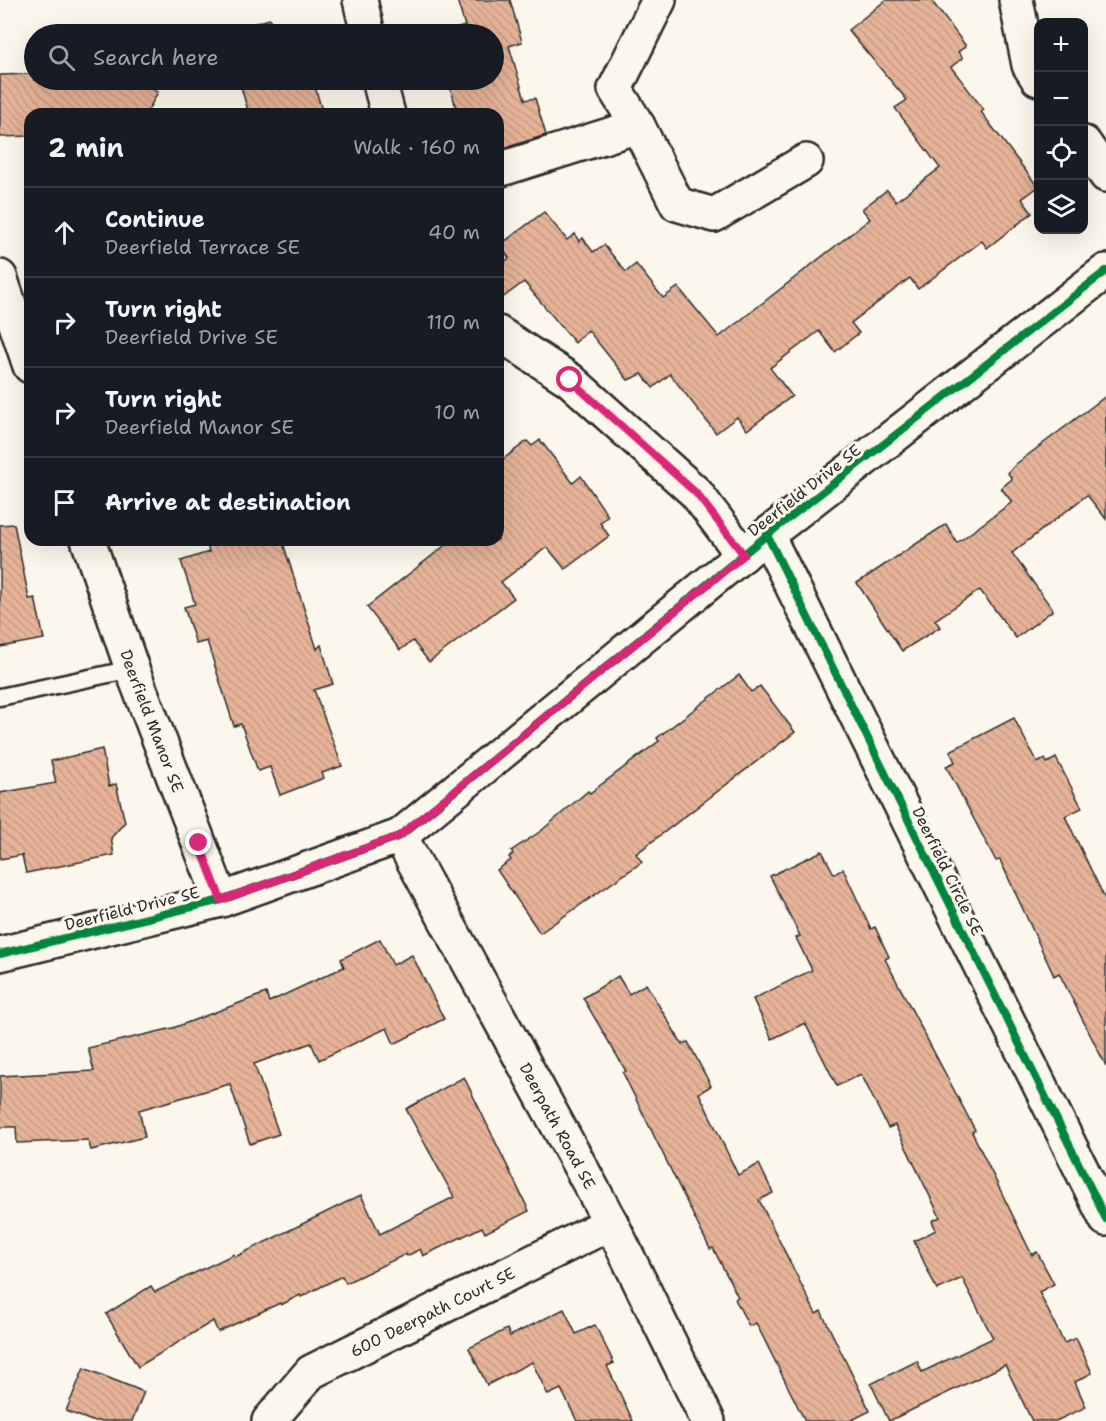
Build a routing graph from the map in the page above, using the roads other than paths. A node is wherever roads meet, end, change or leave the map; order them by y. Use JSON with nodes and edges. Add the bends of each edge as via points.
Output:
{"nodes":[{"id":1,"x":360,"y":0,"type":"edge"},
{"id":2,"x":659,"y":0,"type":"edge"},
{"id":3,"x":1016,"y":0,"type":"edge"},
{"id":4,"x":366,"y":24,"type":"edge"},
{"id":5,"x":1034,"y":73,"type":"edge"},
{"id":6,"x":382,"y":90,"type":"edge"},
{"id":7,"x":386,"y":108,"type":"edge"},
{"id":8,"x":638,"y":126,"type":"junction"},
{"id":9,"x":1088,"y":150,"type":"edge"},
{"id":10,"x":806,"y":161,"type":"dead end"},
{"id":11,"x":504,"y":168,"type":"edge"},
{"id":12,"x":1106,"y":175,"type":"edge"},
{"id":13,"x":1106,"y":272,"type":"edge"},
{"id":14,"x":0,"y":277,"type":"edge"},
{"id":15,"x":7,"y":321,"type":"edge"},
{"id":16,"x":504,"y":337,"type":"edge"},
{"id":17,"x":24,"y":354,"type":"edge"},
{"id":18,"x":755,"y":545,"type":"junction"},
{"id":19,"x":90,"y":546,"type":"edge"},
{"id":20,"x":132,"y":669,"type":"junction"},
{"id":21,"x":0,"y":697,"type":"edge"},
{"id":22,"x":399,"y":836,"type":"junction"},
{"id":23,"x":221,"y":900,"type":"junction"},
{"id":24,"x":0,"y":954,"type":"edge"},
{"id":25,"x":1106,"y":1219,"type":"edge"},
{"id":26,"x":611,"y":1223,"type":"junction"},
{"id":27,"x":269,"y":1421,"type":"edge"},
{"id":28,"x":708,"y":1421,"type":"edge"}],
"edges":[{"from":1,"to":4,"type":"street"},
{"from":2,"to":8,"type":"street","via":[[615,89]]},
{"from":3,"to":5,"type":"street"},
{"from":6,"to":7,"type":"street"},
{"from":8,"to":10,"type":"street","via":[[676,204],[714,215]]},
{"from":8,"to":11,"type":"street"},
{"from":9,"to":12,"type":"street"},
{"from":13,"to":18,"type":"street","name":"Deerfield Drive SE"},
{"from":14,"to":15,"type":"street"},
{"from":15,"to":17,"type":"street"},
{"from":16,"to":18,"type":"street","name":"Deerfield Circle SE","via":[[570,380]]},
{"from":18,"to":22,"type":"street","name":"Deerfield Drive SE"},
{"from":18,"to":25,"type":"street","name":"Deerfield Circle SE"},
{"from":19,"to":20,"type":"street","name":"Deerfield Manor SE"},
{"from":20,"to":21,"type":"lane"},
{"from":20,"to":23,"type":"street","name":"Deerfield Manor SE"},
{"from":22,"to":23,"type":"street","name":"Deerfield Drive SE"},
{"from":22,"to":26,"type":"street","name":"Deerpath Road SE"},
{"from":23,"to":24,"type":"street","name":"Deerfield Drive SE"},
{"from":26,"to":27,"type":"street","name":"600 Deerpath Court SE","via":[[312,1372]]},
{"from":26,"to":28,"type":"street","name":"Deerpath Road SE"}]}
